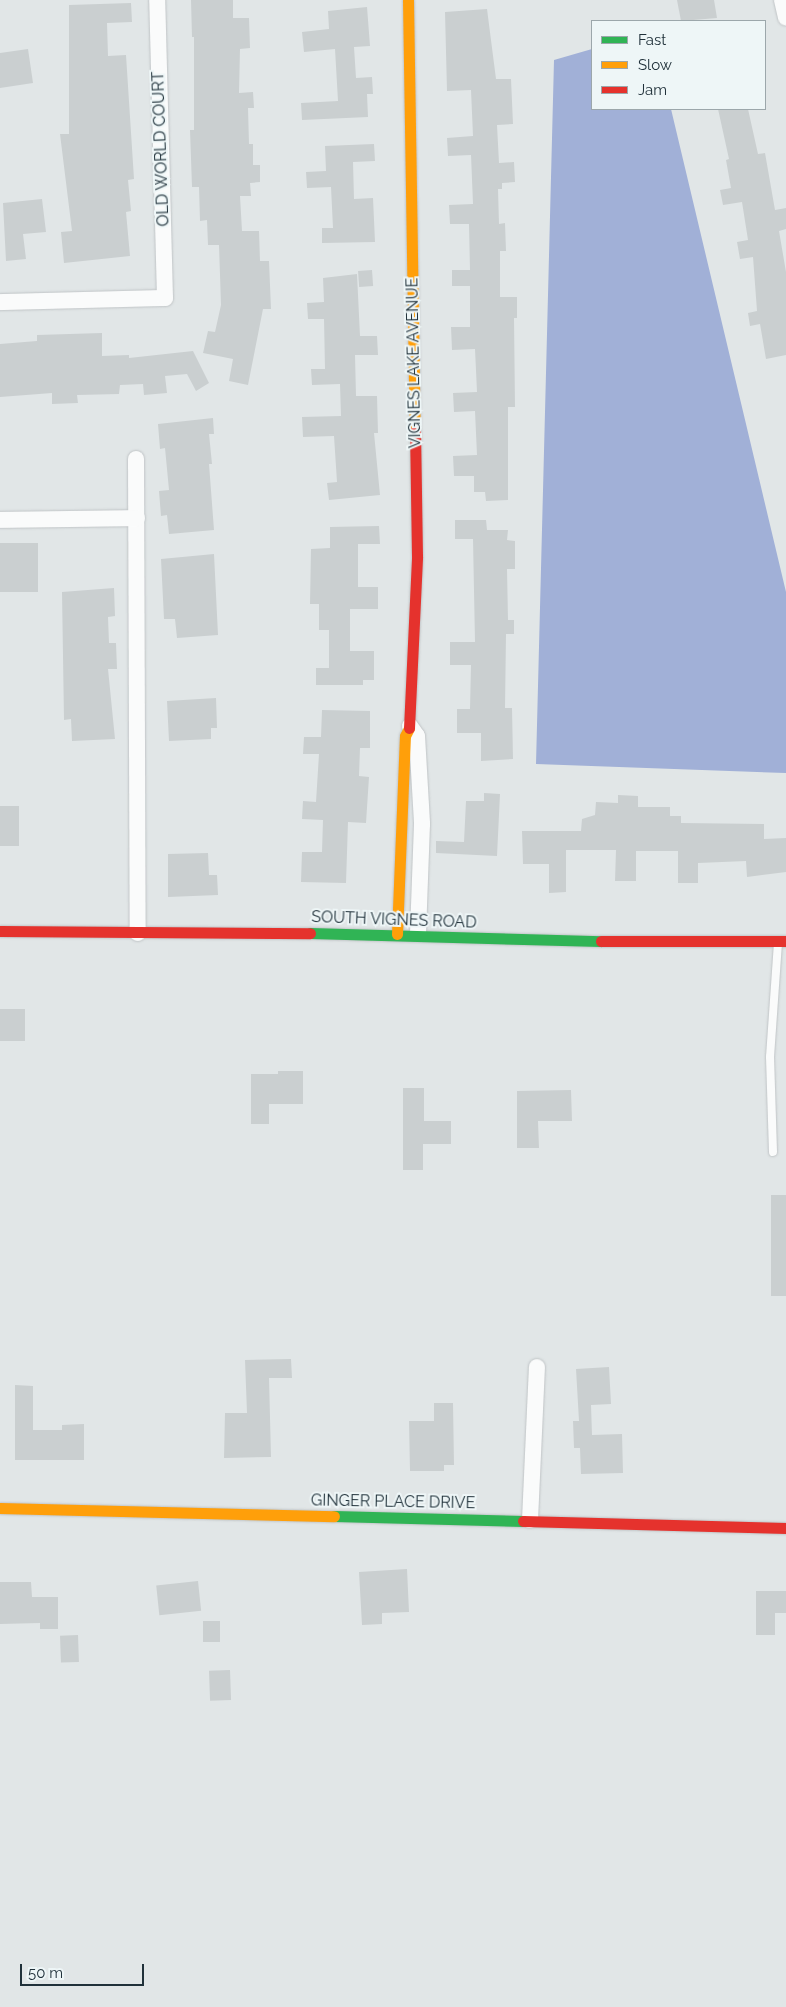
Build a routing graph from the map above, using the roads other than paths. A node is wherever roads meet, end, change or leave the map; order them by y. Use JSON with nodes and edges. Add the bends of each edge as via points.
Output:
{"nodes":[{"id":1,"x":157,"y":0,"type":"edge"},
{"id":2,"x":408,"y":0,"type":"edge"},
{"id":3,"x":782,"y":0,"type":"edge"},
{"id":4,"x":786,"y":18,"type":"edge"},
{"id":5,"x":0,"y":302,"type":"edge"},
{"id":6,"x":136,"y":459,"type":"dead end"},
{"id":7,"x":137,"y":518,"type":"junction"},
{"id":8,"x":0,"y":520,"type":"edge"},
{"id":9,"x":410,"y":726,"type":"junction"},
{"id":10,"x":0,"y":931,"type":"edge"},
{"id":11,"x":138,"y":933,"type":"junction"},
{"id":12,"x":397,"y":934,"type":"junction"},
{"id":13,"x":418,"y":934,"type":"junction"},
{"id":14,"x":782,"y":941,"type":"edge"},
{"id":15,"x":773,"y":1152,"type":"dead end"},
{"id":16,"x":537,"y":1368,"type":"dead end"},
{"id":17,"x":0,"y":1508,"type":"edge"},
{"id":18,"x":530,"y":1520,"type":"junction"},
{"id":19,"x":786,"y":1528,"type":"edge"}],
"edges":[{"from":1,"to":5,"type":"street","name":"OLD WORLD COURT","via":[[165,298]]},
{"from":2,"to":9,"type":"street","name":"VIGNES LAKE AVENUE","via":[[417,546]]},
{"from":3,"to":4,"type":"street"},
{"from":6,"to":7,"type":"street"},
{"from":7,"to":8,"type":"street"},
{"from":7,"to":11,"type":"street"},
{"from":9,"to":12,"type":"street","name":"VIGNES LAKE AVENUE","via":[[405,736]]},
{"from":9,"to":13,"type":"street","name":"VIGNES LAKE AVENUE","via":[[417,736],[422,824]]},
{"from":10,"to":11,"type":"street","name":"SOUTH VIGNES ROAD"},
{"from":11,"to":12,"type":"street","name":"SOUTH VIGNES ROAD"},
{"from":12,"to":13,"type":"street","name":"SOUTH VIGNES ROAD"},
{"from":13,"to":14,"type":"street","name":"SOUTH VIGNES ROAD","via":[[508,940]]},
{"from":14,"to":15,"type":"lane","via":[[770,1056]]},
{"from":16,"to":18,"type":"street"},
{"from":17,"to":18,"type":"street","name":"GINGER PLACE DRIVE"},
{"from":18,"to":19,"type":"street","name":"GINGER PLACE DRIVE"}]}
